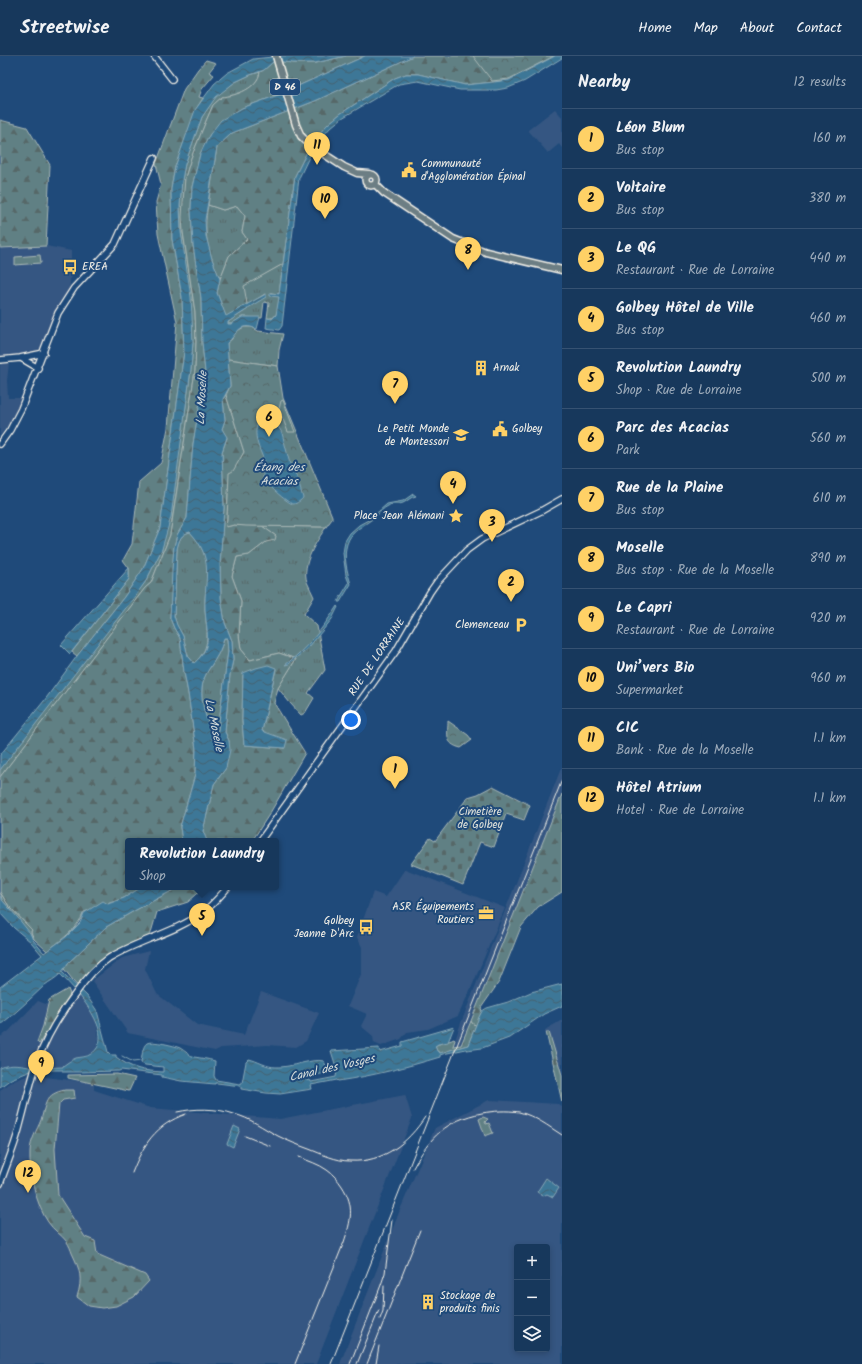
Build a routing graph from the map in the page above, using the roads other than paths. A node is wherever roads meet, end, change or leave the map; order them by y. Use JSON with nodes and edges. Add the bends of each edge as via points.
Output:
{"nodes":[{"id":1,"x":154,"y":56,"type":"edge"},
{"id":2,"x":276,"y":56,"type":"edge"},
{"id":3,"x":172,"y":79,"type":"dead end"},
{"id":4,"x":154,"y":158,"type":"dead end"},
{"id":5,"x":562,"y":270,"type":"edge"},
{"id":6,"x":44,"y":353,"type":"junction"},
{"id":7,"x":32,"y":356,"type":"junction"},
{"id":8,"x":20,"y":358,"type":"junction"},
{"id":9,"x":0,"y":360,"type":"edge"},
{"id":10,"x":41,"y":361,"type":"junction"},
{"id":11,"x":38,"y":368,"type":"junction"},
{"id":12,"x":0,"y":444,"type":"edge"},
{"id":13,"x":562,"y":499,"type":"edge"},
{"id":14,"x":262,"y":838,"type":"edge"},
{"id":15,"x":225,"y":890,"type":"edge"},
{"id":16,"x":0,"y":1184,"type":"edge"}],
"edges":[{"from":1,"to":3,"type":"main road"},
{"from":2,"to":5,"type":"main road","number":"D 46","via":[[296,125],[301,136],[310,145],[344,167],[367,177],[369,185],[375,184],[384,193],[453,239],[486,252]]},
{"from":4,"to":6,"type":"main road","via":[[115,244],[74,288],[58,313]]},
{"from":6,"to":7,"type":"main road"},
{"from":6,"to":10,"type":"main road"},
{"from":7,"to":8,"type":"main road"},
{"from":7,"to":10,"type":"main road"},
{"from":8,"to":9,"type":"main road"},
{"from":8,"to":11,"type":"main road"},
{"from":10,"to":11,"type":"main road"},
{"from":11,"to":12,"type":"main road","via":[[21,409]]},
{"from":13,"to":14,"type":"main road","name":"RUE DE LORRAINE","via":[[541,512],[492,534],[467,550],[433,587],[396,651]]},
{"from":15,"to":16,"type":"main road","via":[[203,912],[181,925],[108,959],[83,983],[47,1038],[36,1065]]}]}
